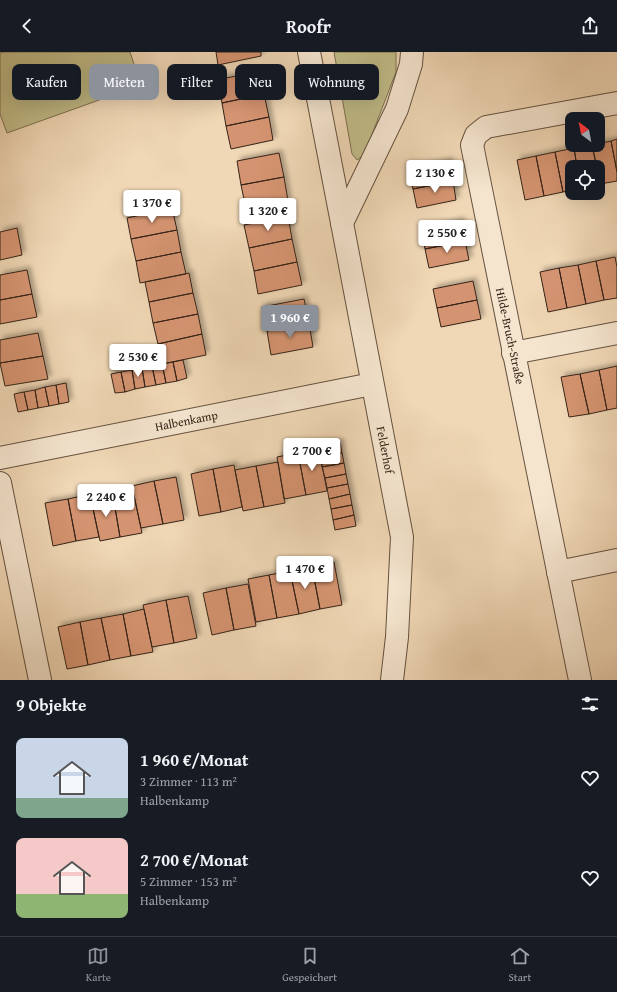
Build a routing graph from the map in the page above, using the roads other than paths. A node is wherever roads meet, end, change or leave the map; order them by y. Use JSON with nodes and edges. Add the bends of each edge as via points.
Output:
{"nodes":[{"id":1,"x":309,"y":52,"type":"edge"},
{"id":2,"x":412,"y":52,"type":"edge"},
{"id":3,"x":617,"y":103,"type":"edge"},
{"id":4,"x":342,"y":223,"type":"junction"},
{"id":5,"x":617,"y":333,"type":"edge"},
{"id":6,"x":513,"y":353,"type":"junction"},
{"id":7,"x":372,"y":384,"type":"junction"},
{"id":8,"x":0,"y":458,"type":"edge"},
{"id":9,"x":0,"y":484,"type":"edge"},
{"id":10,"x":617,"y":560,"type":"edge"},
{"id":11,"x":558,"y":572,"type":"junction"},
{"id":12,"x":40,"y":680,"type":"edge"},
{"id":13,"x":392,"y":680,"type":"edge"},
{"id":14,"x":580,"y":680,"type":"edge"}],
"edges":[{"from":1,"to":4,"type":"street","name":"Felderhof"},
{"from":2,"to":4,"type":"street","via":[[411,64],[397,109]]},
{"from":3,"to":6,"type":"street","name":"Hilde-Bruch-Straße","via":[[486,127],[476,135],[472,146],[473,157]]},
{"from":4,"to":7,"type":"street","name":"Felderhof"},
{"from":5,"to":6,"type":"street"},
{"from":6,"to":11,"type":"street","name":"Hilde-Bruch-Straße"},
{"from":7,"to":8,"type":"street","name":"Halbenkamp"},
{"from":7,"to":13,"type":"street","name":"Felderhof","via":[[402,537]]},
{"from":9,"to":12,"type":"street"},
{"from":10,"to":11,"type":"street"},
{"from":11,"to":14,"type":"street","name":"Hilde-Bruch-Straße"}]}
